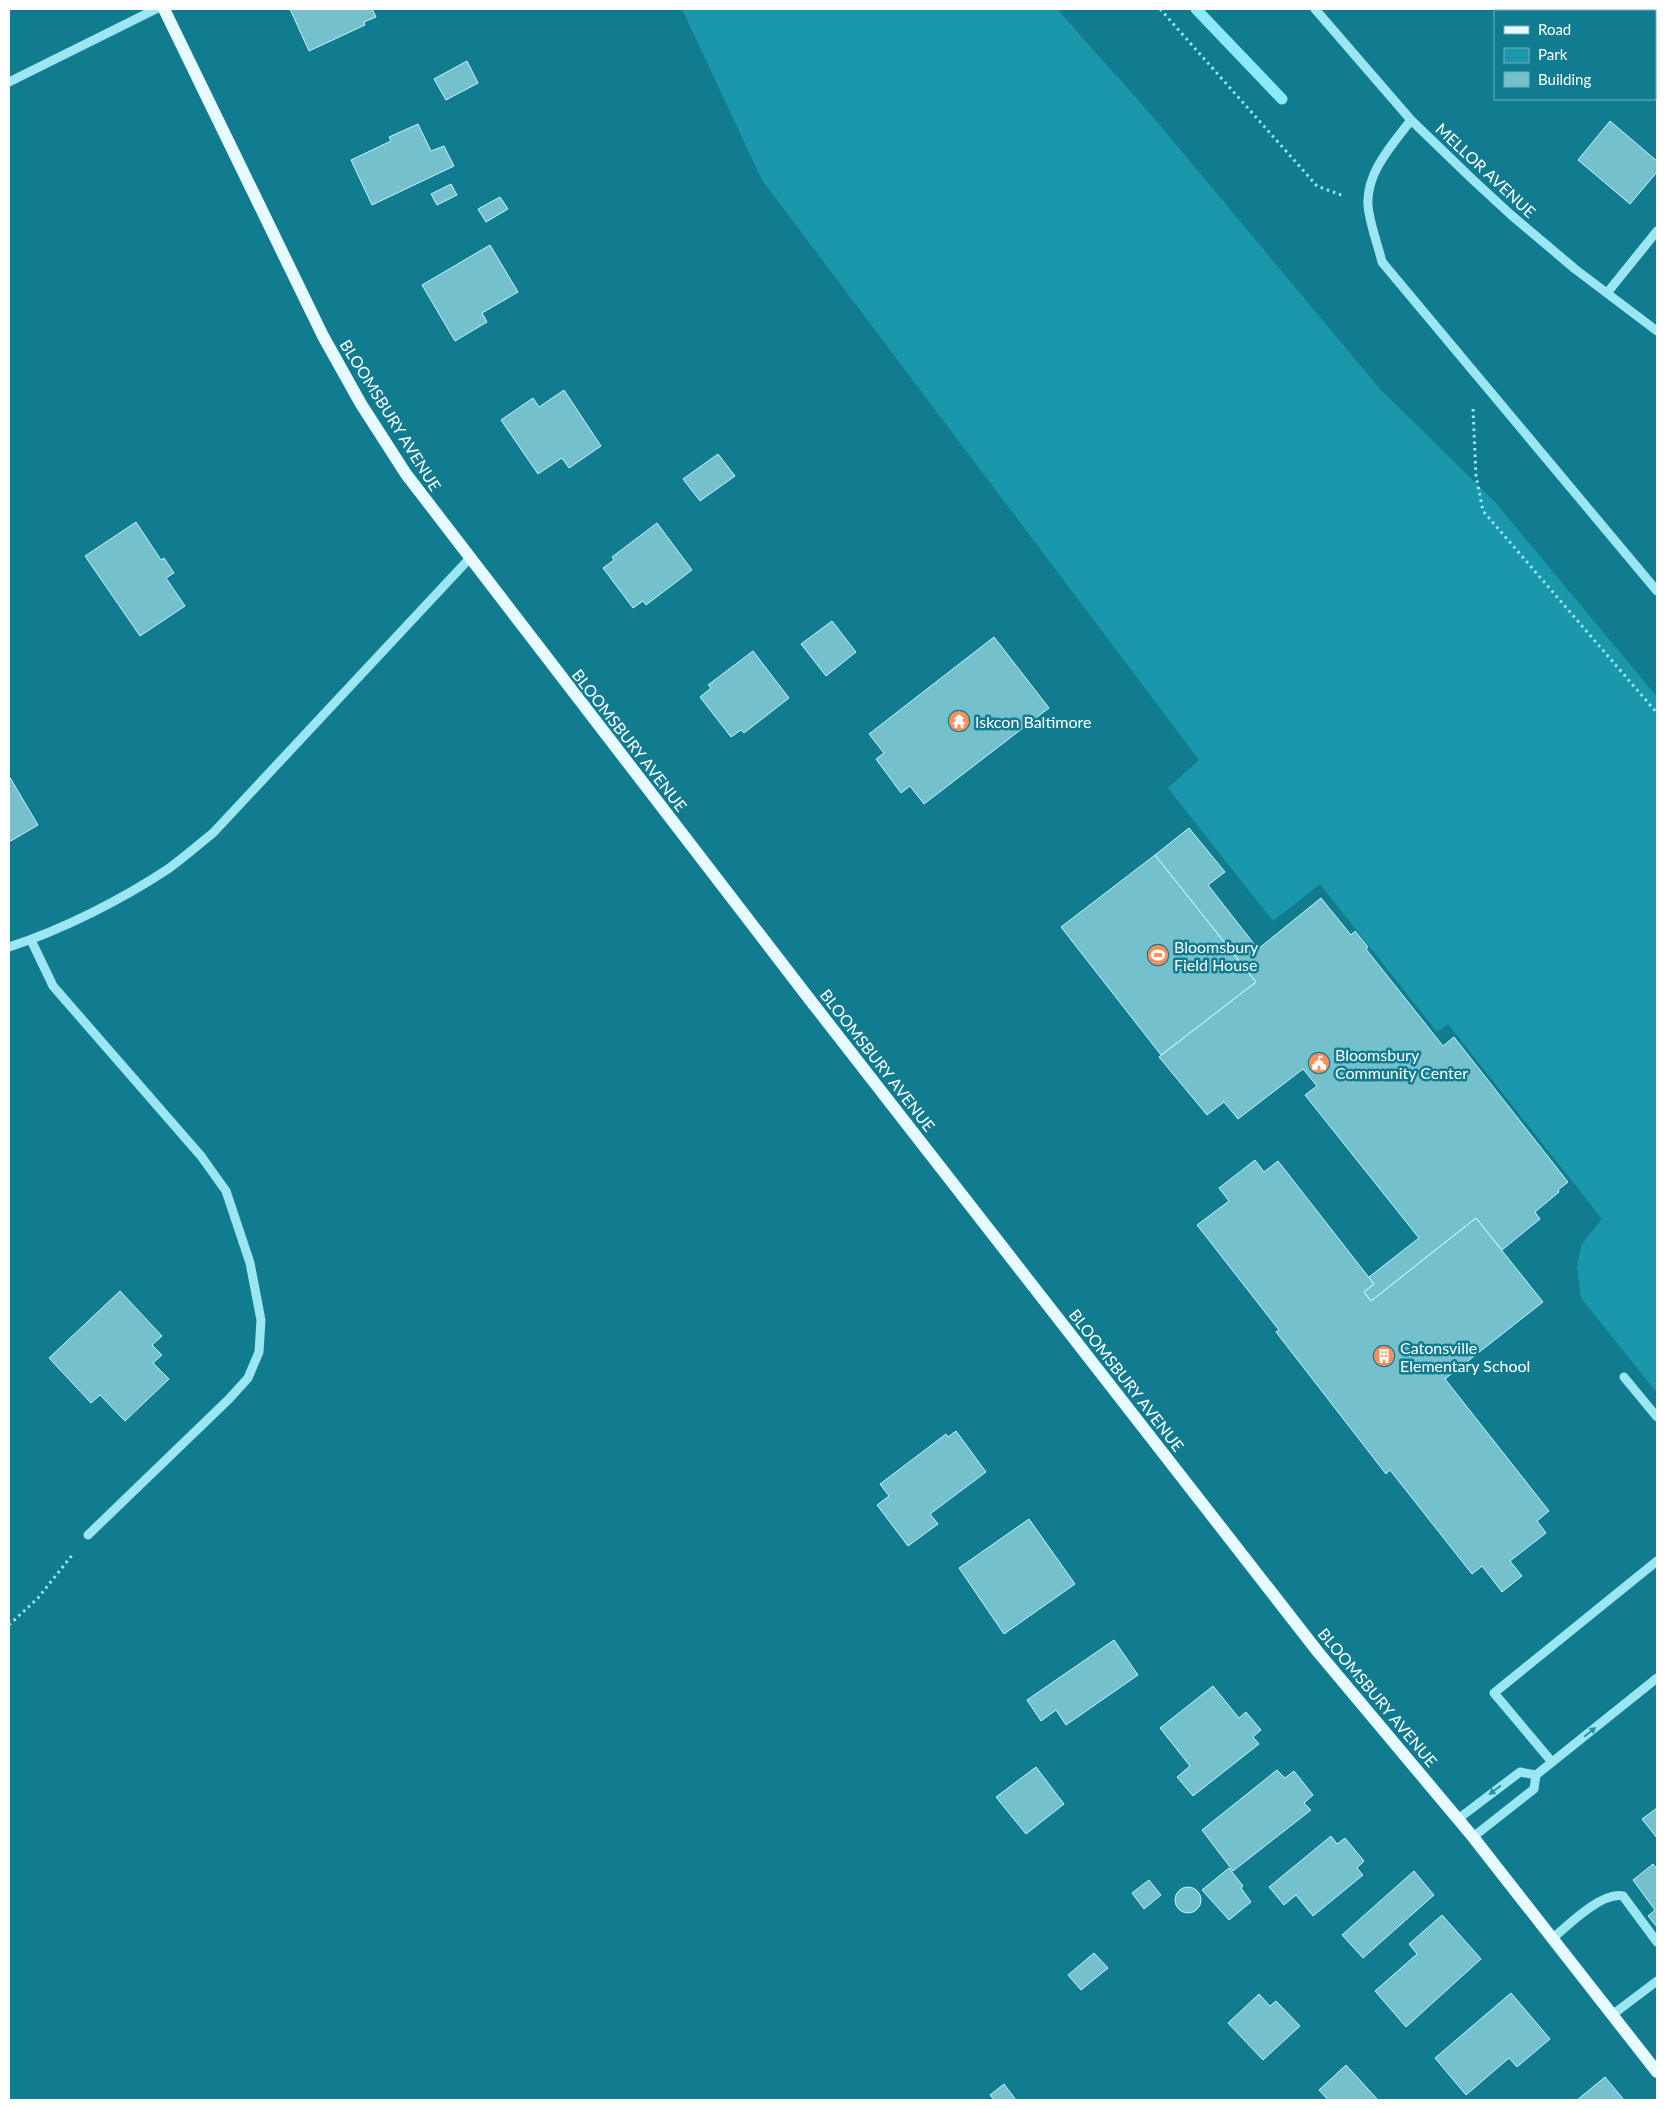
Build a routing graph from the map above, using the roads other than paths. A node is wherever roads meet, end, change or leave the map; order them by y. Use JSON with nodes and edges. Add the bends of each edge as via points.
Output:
{"nodes":[{"id":1,"x":156,"y":9,"type":"edge"},
{"id":2,"x":164,"y":9,"type":"edge"},
{"id":3,"x":1315,"y":9,"type":"edge"},
{"id":4,"x":9,"y":82,"type":"edge"},
{"id":5,"x":1411,"y":120,"type":"junction"},
{"id":6,"x":1657,"y":231,"type":"edge"},
{"id":7,"x":1607,"y":293,"type":"junction"},
{"id":8,"x":1657,"y":331,"type":"edge"},
{"id":9,"x":469,"y":559,"type":"junction"},
{"id":10,"x":1657,"y":591,"type":"edge"},
{"id":11,"x":31,"y":940,"type":"junction"},
{"id":12,"x":9,"y":947,"type":"edge"},
{"id":13,"x":1624,"y":1377,"type":"dead end"},
{"id":14,"x":1657,"y":1417,"type":"edge"},
{"id":15,"x":88,"y":1535,"type":"road end"},
{"id":16,"x":1657,"y":1561,"type":"edge"},
{"id":17,"x":1657,"y":1678,"type":"edge"},
{"id":18,"x":1552,"y":1762,"type":"junction"},
{"id":19,"x":1536,"y":1774,"type":"junction"},
{"id":20,"x":1458,"y":1819,"type":"junction"},
{"id":21,"x":1473,"y":1837,"type":"junction"},
{"id":22,"x":1552,"y":1939,"type":"junction"},
{"id":23,"x":1657,"y":1942,"type":"edge"},
{"id":24,"x":1657,"y":1981,"type":"edge"},
{"id":25,"x":1612,"y":2016,"type":"junction"},
{"id":26,"x":1657,"y":2072,"type":"edge"}],
"edges":[{"from":1,"to":4,"type":"street"},
{"from":2,"to":9,"type":"main road","name":"BLOOMSBURY AVENUE","via":[[322,336],[406,474]]},
{"from":3,"to":5,"type":"street","name":"MELLOR AVENUE"},
{"from":5,"to":7,"type":"street","name":"MELLOR AVENUE","via":[[1510,214]]},
{"from":5,"to":10,"type":"street","via":[[1386,153],[1372,180],[1368,205],[1382,262]]},
{"from":6,"to":7,"type":"street"},
{"from":7,"to":8,"type":"street","name":"MELLOR AVENUE"},
{"from":9,"to":11,"type":"street","via":[[214,833],[168,868],[123,896]]},
{"from":9,"to":20,"type":"main road","name":"BLOOMSBURY AVENUE","via":[[1318,1652]]},
{"from":11,"to":12,"type":"street"},
{"from":11,"to":15,"type":"street","via":[[53,986],[201,1156],[226,1191],[250,1263],[261,1320],[260,1352],[248,1378]]},
{"from":13,"to":14,"type":"street"},
{"from":16,"to":18,"type":"street","via":[[1494,1693]]},
{"from":18,"to":17,"type":"street","one_way":true},
{"from":18,"to":19,"type":"street"},
{"from":19,"to":20,"type":"street","one_way":true,"via":[[1520,1772]]},
{"from":19,"to":21,"type":"street","via":[[1534,1789]]},
{"from":20,"to":21,"type":"main road","name":"BLOOMSBURY AVENUE"},
{"from":21,"to":22,"type":"main road","name":"BLOOMSBURY AVENUE"},
{"from":22,"to":23,"type":"street","via":[[1606,1897],[1617,1895],[1623,1896]]},
{"from":22,"to":25,"type":"main road","name":"BLOOMSBURY AVENUE"},
{"from":24,"to":25,"type":"street"},
{"from":25,"to":26,"type":"main road","name":"BLOOMSBURY AVENUE"}]}
